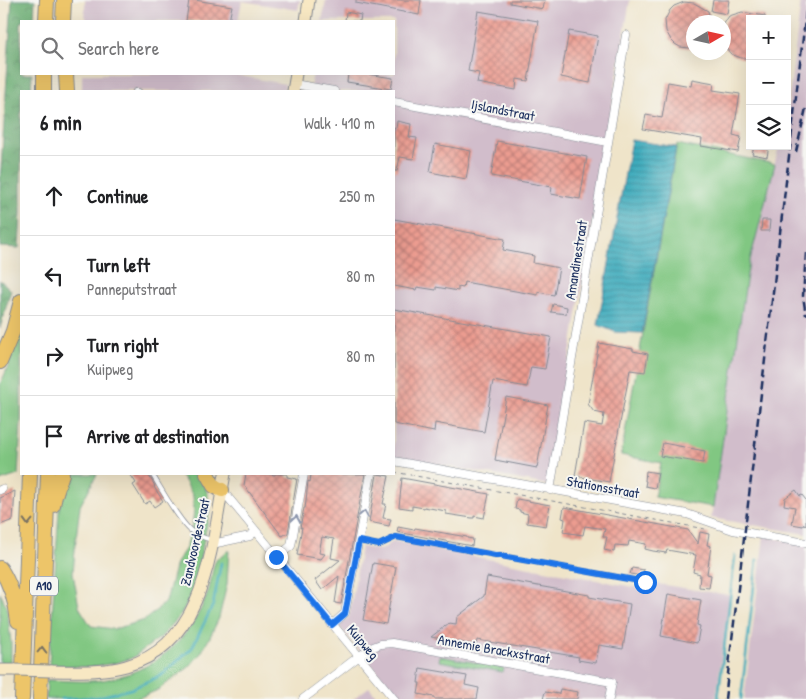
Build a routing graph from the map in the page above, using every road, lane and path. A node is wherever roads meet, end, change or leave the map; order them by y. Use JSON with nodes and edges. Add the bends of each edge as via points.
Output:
{"nodes":[{"id":1,"x":47,"y":0,"type":"edge"},
{"id":2,"x":309,"y":0,"type":"edge"},
{"id":3,"x":64,"y":2,"type":"edge"},
{"id":4,"x":46,"y":20,"type":"edge"},
{"id":5,"x":64,"y":20,"type":"edge"},
{"id":6,"x":306,"y":20,"type":"edge"},
{"id":7,"x":626,"y":35,"type":"dead end"},
{"id":8,"x":44,"y":75,"type":"edge"},
{"id":9,"x":61,"y":75,"type":"edge"},
{"id":10,"x":66,"y":75,"type":"edge"},
{"id":11,"x":294,"y":83,"type":"edge"},
{"id":12,"x":44,"y":90,"type":"edge"},
{"id":13,"x":61,"y":90,"type":"edge"},
{"id":14,"x":67,"y":90,"type":"edge"},
{"id":15,"x":329,"y":90,"type":"edge"},
{"id":16,"x":395,"y":102,"type":"edge"},
{"id":17,"x":608,"y":142,"type":"junction"},
{"id":18,"x":20,"y":306,"type":"edge"},
{"id":19,"x":0,"y":362,"type":"edge"},
{"id":20,"x":395,"y":461,"type":"edge"},
{"id":21,"x":395,"y":472,"type":"edge"},
{"id":22,"x":30,"y":475,"type":"edge"},
{"id":23,"x":48,"y":475,"type":"edge"},
{"id":24,"x":62,"y":475,"type":"edge"},
{"id":25,"x":153,"y":475,"type":"edge"},
{"id":26,"x":208,"y":475,"type":"edge"},
{"id":27,"x":225,"y":475,"type":"edge"},
{"id":28,"x":304,"y":475,"type":"edge"},
{"id":29,"x":371,"y":475,"type":"edge"},
{"id":30,"x":222,"y":490,"type":"junction"},
{"id":31,"x":550,"y":490,"type":"junction"},
{"id":32,"x":710,"y":530,"type":"dead end"},
{"id":33,"x":256,"y":531,"type":"junction"},
{"id":34,"x":359,"y":541,"type":"junction"},
{"id":35,"x":213,"y":542,"type":"junction"},
{"id":36,"x":806,"y":543,"type":"edge"},
{"id":37,"x":45,"y":553,"type":"junction"},
{"id":38,"x":276,"y":557,"type":"junction"},
{"id":39,"x":0,"y":568,"type":"edge"},
{"id":40,"x":645,"y":582,"type":"dead end"},
{"id":41,"x":332,"y":625,"type":"junction"},
{"id":42,"x":358,"y":657,"type":"junction"},
{"id":43,"x":0,"y":670,"type":"edge"},
{"id":44,"x":22,"y":698,"type":"edge"},
{"id":45,"x":40,"y":699,"type":"edge"},
{"id":46,"x":303,"y":699,"type":"edge"},
{"id":47,"x":394,"y":699,"type":"edge"},
{"id":48,"x":609,"y":699,"type":"edge"}],
"edges":[{"from":1,"to":4,"type":"highway"},
{"from":2,"to":6,"type":"main road"},
{"from":3,"to":5,"type":"highway"},
{"from":7,"to":17,"type":"street","name":"Amandinestraat"},
{"from":8,"to":12,"type":"highway"},
{"from":9,"to":13,"type":"highway"},
{"from":10,"to":14,"type":"highway"},
{"from":11,"to":15,"type":"street"},
{"from":16,"to":17,"type":"street","name":"Ijslandstraat"},
{"from":17,"to":31,"type":"street","name":"Amandinestraat"},
{"from":18,"to":19,"type":"highway"},
{"from":20,"to":31,"type":"street","name":"Stationsstraat"},
{"from":21,"to":32,"type":"path"},
{"from":22,"to":44,"type":"highway","number":"A10","one_way":true},
{"from":23,"to":37,"type":"highway","number":"A10"},
{"from":24,"to":37,"type":"highway","number":"A10","via":[[54,496]]},
{"from":25,"to":35,"type":"lane","via":[[182,522]]},
{"from":26,"to":30,"type":"highway","via":[[214,486]]},
{"from":27,"to":30,"type":"main road","name":"Zandvoordestraat"},
{"from":38,"to":28,"type":"street","one_way":true,"via":[[291,546]]},
{"from":34,"to":29,"type":"street","one_way":true},
{"from":30,"to":33,"type":"street","name":"Kuipweg"},
{"from":30,"to":35,"type":"main road","name":"Zandvoordestraat"},
{"from":31,"to":36,"type":"street","name":"Stationsstraat","via":[[687,514],[733,530]]},
{"from":33,"to":35,"type":"street","via":[[250,536]]},
{"from":33,"to":38,"type":"street","name":"Kuipweg"},
{"from":34,"to":40,"type":"lane","via":[[379,545],[396,537]]},
{"from":34,"to":41,"type":"street","via":[[345,614]]},
{"from":35,"to":43,"type":"main road","name":"Zandvoordestraat","bridge":true,"via":[[199,596],[187,620],[169,642],[150,656],[126,666],[96,672]]},
{"from":45,"to":37,"type":"highway","number":"A10","one_way":true},
{"from":38,"to":41,"type":"street","name":"Kuipweg"},
{"from":39,"to":44,"type":"highway","number":"A10","via":[[16,604]]},
{"from":41,"to":42,"type":"street","name":"Kuipweg"},
{"from":42,"to":46,"type":"street"},
{"from":42,"to":47,"type":"street","name":"Kuipweg"},
{"from":42,"to":48,"type":"street","name":"Annemie Brackxstraat","via":[[373,647],[392,644],[612,682]]}]}
